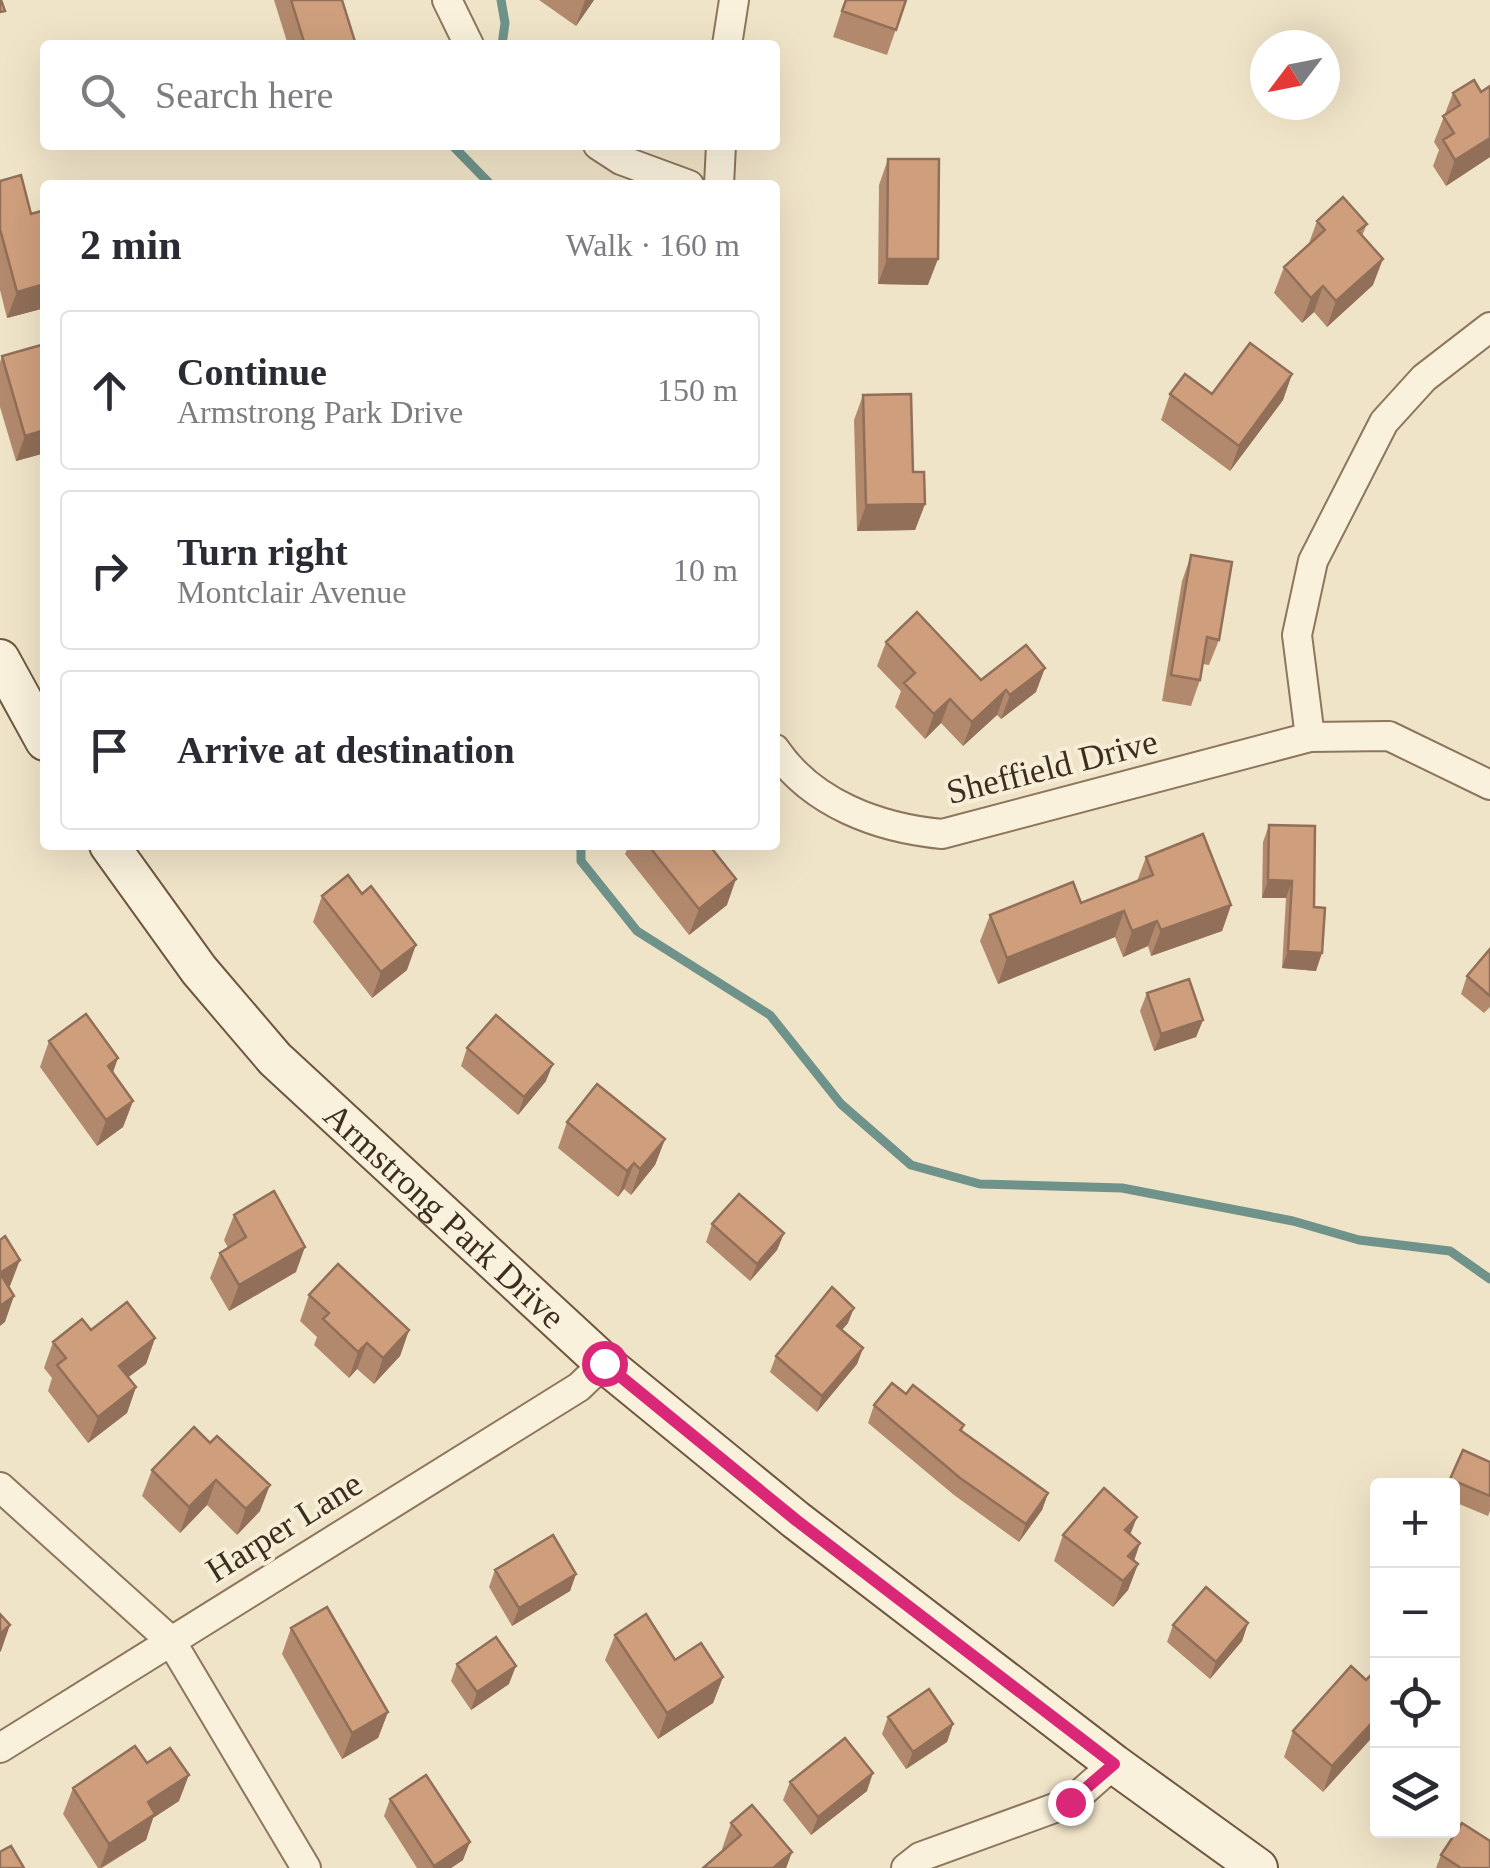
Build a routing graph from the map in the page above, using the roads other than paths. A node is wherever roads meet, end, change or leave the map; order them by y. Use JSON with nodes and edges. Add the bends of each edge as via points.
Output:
{"nodes":[{"id":1,"x":447,"y":0,"type":"edge"},
{"id":2,"x":734,"y":0,"type":"edge"},
{"id":3,"x":467,"y":40,"type":"edge"},
{"id":4,"x":728,"y":40,"type":"edge"},
{"id":5,"x":606,"y":150,"type":"edge"},
{"id":6,"x":721,"y":150,"type":"edge"},
{"id":7,"x":676,"y":180,"type":"edge"},
{"id":8,"x":719,"y":180,"type":"edge"},
{"id":9,"x":1490,"y":327,"type":"edge"},
{"id":10,"x":0,"y":660,"type":"edge"},
{"id":11,"x":40,"y":732,"type":"edge"},
{"id":12,"x":1310,"y":737,"type":"junction"},
{"id":13,"x":780,"y":754,"type":"edge"},
{"id":14,"x":1490,"y":785,"type":"edge"},
{"id":15,"x":113,"y":850,"type":"edge"},
{"id":16,"x":604,"y":1363,"type":"junction"},
{"id":17,"x":0,"y":1487,"type":"edge"},
{"id":18,"x":171,"y":1641,"type":"junction"},
{"id":19,"x":0,"y":1748,"type":"edge"},
{"id":20,"x":1114,"y":1764,"type":"junction"},
{"id":21,"x":306,"y":1868,"type":"edge"},
{"id":22,"x":906,"y":1868,"type":"edge"},
{"id":23,"x":1258,"y":1868,"type":"edge"}],
"edges":[{"from":1,"to":3,"type":"street"},
{"from":2,"to":4,"type":"street"},
{"from":5,"to":7,"type":"street"},
{"from":6,"to":8,"type":"street"},
{"from":9,"to":12,"type":"street","via":[[1424,378],[1384,422],[1313,561],[1297,635]]},
{"from":10,"to":11,"type":"main road"},
{"from":12,"to":13,"type":"street","name":"Sheffield Drive","via":[[942,834],[896,830],[854,814],[816,790]]},
{"from":12,"to":14,"type":"street","name":"Sheffield Drive","via":[[1388,736]]},
{"from":15,"to":16,"type":"main road","name":"Armstrong Park Drive","via":[[199,970],[275,1059]]},
{"from":16,"to":18,"type":"street","name":"Harper Lane","via":[[579,1387]]},
{"from":16,"to":20,"type":"main road","name":"Armstrong Park Drive"},
{"from":17,"to":18,"type":"street"},
{"from":18,"to":19,"type":"street","name":"Harper Lane"},
{"from":18,"to":21,"type":"street"},
{"from":20,"to":22,"type":"street","via":[[1070,1802]]},
{"from":20,"to":23,"type":"main road","name":"Armstrong Park Drive"}]}
